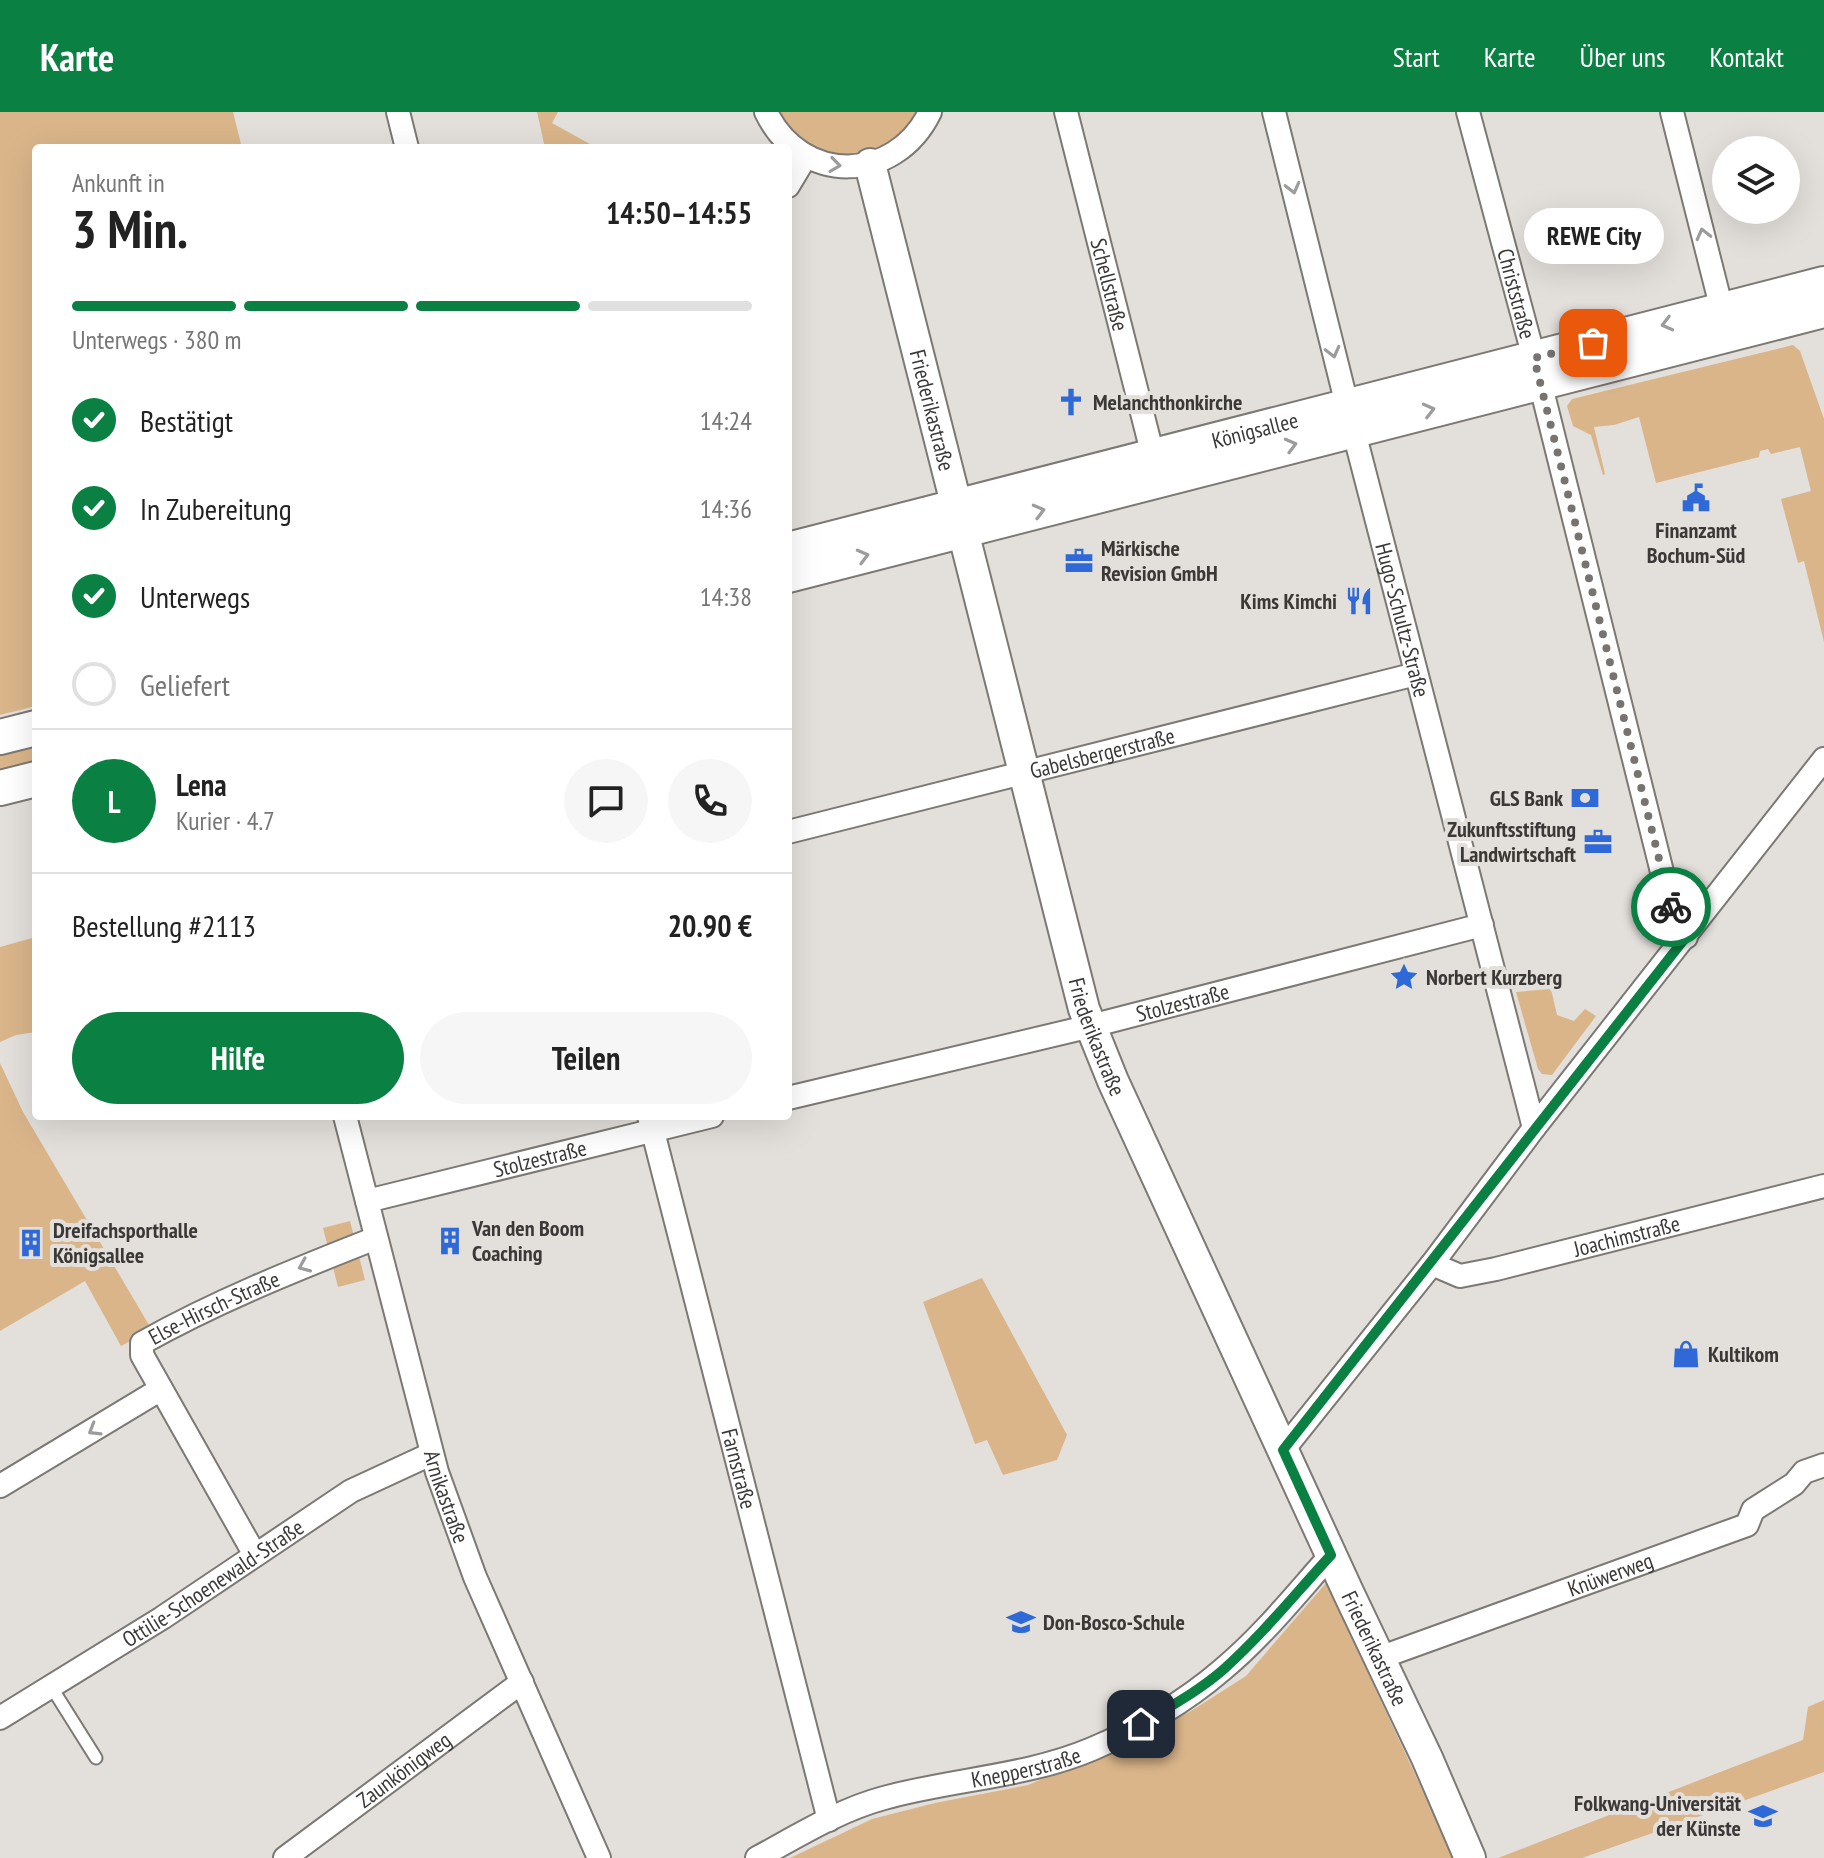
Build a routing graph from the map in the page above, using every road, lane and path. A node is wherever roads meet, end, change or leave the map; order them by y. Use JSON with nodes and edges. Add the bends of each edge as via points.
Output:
{"nodes":[{"id":1,"x":398,"y":112,"type":"edge"},
{"id":2,"x":766,"y":112,"type":"edge"},
{"id":3,"x":930,"y":112,"type":"edge"},
{"id":4,"x":1066,"y":112,"type":"edge"},
{"id":5,"x":1274,"y":112,"type":"edge"},
{"id":6,"x":1468,"y":112,"type":"edge"},
{"id":7,"x":1672,"y":112,"type":"edge"},
{"id":8,"x":406,"y":144,"type":"edge"},
{"id":9,"x":790,"y":144,"type":"edge"},
{"id":10,"x":792,"y":145,"type":"edge"},
{"id":11,"x":806,"y":156,"type":"junction"},
{"id":12,"x":870,"y":164,"type":"junction"},
{"id":13,"x":792,"y":179,"type":"edge"},
{"id":14,"x":1824,"y":284,"type":"edge"},
{"id":15,"x":1824,"y":310,"type":"edge"},
{"id":16,"x":1719,"y":323,"type":"junction"},
{"id":17,"x":1537,"y":370,"type":"junction"},
{"id":18,"x":1350,"y":417,"type":"junction"},
{"id":19,"x":1153,"y":456,"type":"junction"},
{"id":20,"x":960,"y":518,"type":"junction"},
{"id":21,"x":792,"y":549,"type":"edge"},
{"id":22,"x":792,"y":574,"type":"edge"},
{"id":23,"x":1416,"y":674,"type":"junction"},
{"id":24,"x":32,"y":729,"type":"edge"},
{"id":25,"x":0,"y":737,"type":"edge"},
{"id":26,"x":1824,"y":759,"type":"edge"},
{"id":27,"x":1024,"y":773,"type":"junction"},
{"id":28,"x":792,"y":831,"type":"edge"},
{"id":29,"x":1482,"y":925,"type":"junction"},
{"id":30,"x":1686,"y":937,"type":"junction"},
{"id":31,"x":1091,"y":1026,"type":"junction"},
{"id":32,"x":792,"y":1097,"type":"edge"},
{"id":33,"x":346,"y":1120,"type":"edge"},
{"id":34,"x":677,"y":1120,"type":"edge"},
{"id":35,"x":650,"y":1123,"type":"edge"},
{"id":36,"x":1534,"y":1128,"type":"junction"},
{"id":37,"x":1824,"y":1186,"type":"edge"},
{"id":38,"x":367,"y":1201,"type":"junction"},
{"id":39,"x":376,"y":1238,"type":"junction"},
{"id":40,"x":1432,"y":1264,"type":"junction"},
{"id":41,"x":161,"y":1389,"type":"junction"},
{"id":42,"x":1283,"y":1450,"type":"junction"},
{"id":43,"x":431,"y":1454,"type":"junction"},
{"id":44,"x":1824,"y":1465,"type":"edge"},
{"id":45,"x":0,"y":1486,"type":"edge"},
{"id":46,"x":255,"y":1555,"type":"junction"},
{"id":47,"x":1331,"y":1555,"type":"junction"},
{"id":48,"x":1379,"y":1658,"type":"junction"},
{"id":49,"x":522,"y":1682,"type":"junction"},
{"id":50,"x":52,"y":1688,"type":"junction"},
{"id":51,"x":0,"y":1718,"type":"edge"},
{"id":52,"x":96,"y":1758,"type":"dead end"},
{"id":53,"x":829,"y":1820,"type":"junction"},
{"id":54,"x":285,"y":1858,"type":"edge"},
{"id":55,"x":599,"y":1858,"type":"edge"},
{"id":56,"x":757,"y":1858,"type":"edge"},
{"id":57,"x":1470,"y":1858,"type":"edge"}],
"edges":[{"from":1,"to":8,"type":"street"},
{"from":2,"to":9,"type":"street"},
{"from":3,"to":12,"type":"street","via":[[899,151]]},
{"from":4,"to":19,"type":"street","name":"Schellstraße"},
{"from":5,"to":18,"type":"street","name":"Hugo-Schultz-Straße","one_way":true},
{"from":6,"to":17,"type":"street","name":"Christstraße"},
{"from":16,"to":7,"type":"street","one_way":true},
{"from":10,"to":11,"type":"street"},
{"from":11,"to":12,"type":"street","one_way":true,"via":[[834,166]]},
{"from":11,"to":13,"type":"street"},
{"from":12,"to":20,"type":"street","name":"Friederikastraße"},
{"from":14,"to":16,"type":"main road","name":"Königsallee"},
{"from":15,"to":16,"type":"main road","name":"Königsallee"},
{"from":16,"to":17,"type":"main road","name":"Königsallee"},
{"from":17,"to":18,"type":"main road","name":"Königsallee"},
{"from":17,"to":30,"type":"street","name":"Christstraße","via":[[1673,916]]},
{"from":18,"to":19,"type":"main road","name":"Königsallee"},
{"from":20,"to":18,"type":"main road","name":"Königsallee","one_way":true},
{"from":18,"to":23,"type":"street","name":"Hugo-Schultz-Straße"},
{"from":19,"to":20,"type":"main road","name":"Königsallee"},
{"from":20,"to":21,"type":"main road","name":"Königsallee"},
{"from":22,"to":20,"type":"main road","name":"Königsallee","one_way":true},
{"from":20,"to":27,"type":"street","name":"Friederikastraße"},
{"from":23,"to":27,"type":"street","name":"Gabelsbergerstraße"},
{"from":23,"to":29,"type":"street","name":"Hugo-Schultz-Straße"},
{"from":24,"to":25,"type":"main road"},
{"from":26,"to":30,"type":"street"},
{"from":27,"to":28,"type":"street","name":"Gabelsbergerstraße"},
{"from":27,"to":31,"type":"street","name":"Friederikastraße"},
{"from":29,"to":31,"type":"street","name":"Stolzestraße"},
{"from":29,"to":36,"type":"street","name":"Hugo-Schultz-Straße"},
{"from":30,"to":36,"type":"street"},
{"from":31,"to":32,"type":"street","name":"Stolzestraße"},
{"from":31,"to":42,"type":"street","name":"Friederikastraße"},
{"from":33,"to":38,"type":"street","name":"Arnikastraße"},
{"from":34,"to":35,"type":"street","name":"Stolzestraße"},
{"from":35,"to":38,"type":"street","name":"Stolzestraße"},
{"from":35,"to":53,"type":"street","name":"Farnstraße"},
{"from":36,"to":40,"type":"street"},
{"from":37,"to":40,"type":"street","name":"Joachimstraße","via":[[1496,1269],[1460,1276]]},
{"from":38,"to":39,"type":"street","name":"Arnikastraße"},
{"from":39,"to":41,"type":"street","name":"Else-Hirsch-Straße","one_way":true,"via":[[227,1300],[142,1343],[142,1355]]},
{"from":39,"to":43,"type":"street","name":"Arnikastraße"},
{"from":40,"to":42,"type":"street"},
{"from":41,"to":45,"type":"street","one_way":true},
{"from":41,"to":46,"type":"street","name":"Else-Hirsch-Straße"},
{"from":42,"to":47,"type":"street","name":"Friederikastraße"},
{"from":43,"to":46,"type":"street","name":"Ottilie-Schoenewald-Straße","via":[[351,1491]]},
{"from":43,"to":49,"type":"street","name":"Arnikastraße","via":[[475,1577]]},
{"from":44,"to":48,"type":"street","name":"Knüwerweg","via":[[1804,1472],[1753,1510],[1747,1525]]},
{"from":46,"to":50,"type":"street","name":"Ottilie-Schoenewald-Straße"},
{"from":47,"to":48,"type":"street","name":"Friederikastraße"},
{"from":47,"to":53,"type":"street","name":"Knepperstraße","via":[[1223,1670],[1141,1724],[1064,1758],[885,1798]]},
{"from":48,"to":57,"type":"street","name":"Friederikastraße"},
{"from":49,"to":54,"type":"street","name":"Zaunkönigweg"},
{"from":49,"to":55,"type":"street","name":"Arnikastraße"},
{"from":50,"to":51,"type":"street","name":"Ottilie-Schoenewald-Straße"},
{"from":50,"to":52,"type":"lane"},
{"from":53,"to":56,"type":"street","name":"Knepperstraße"}]}
